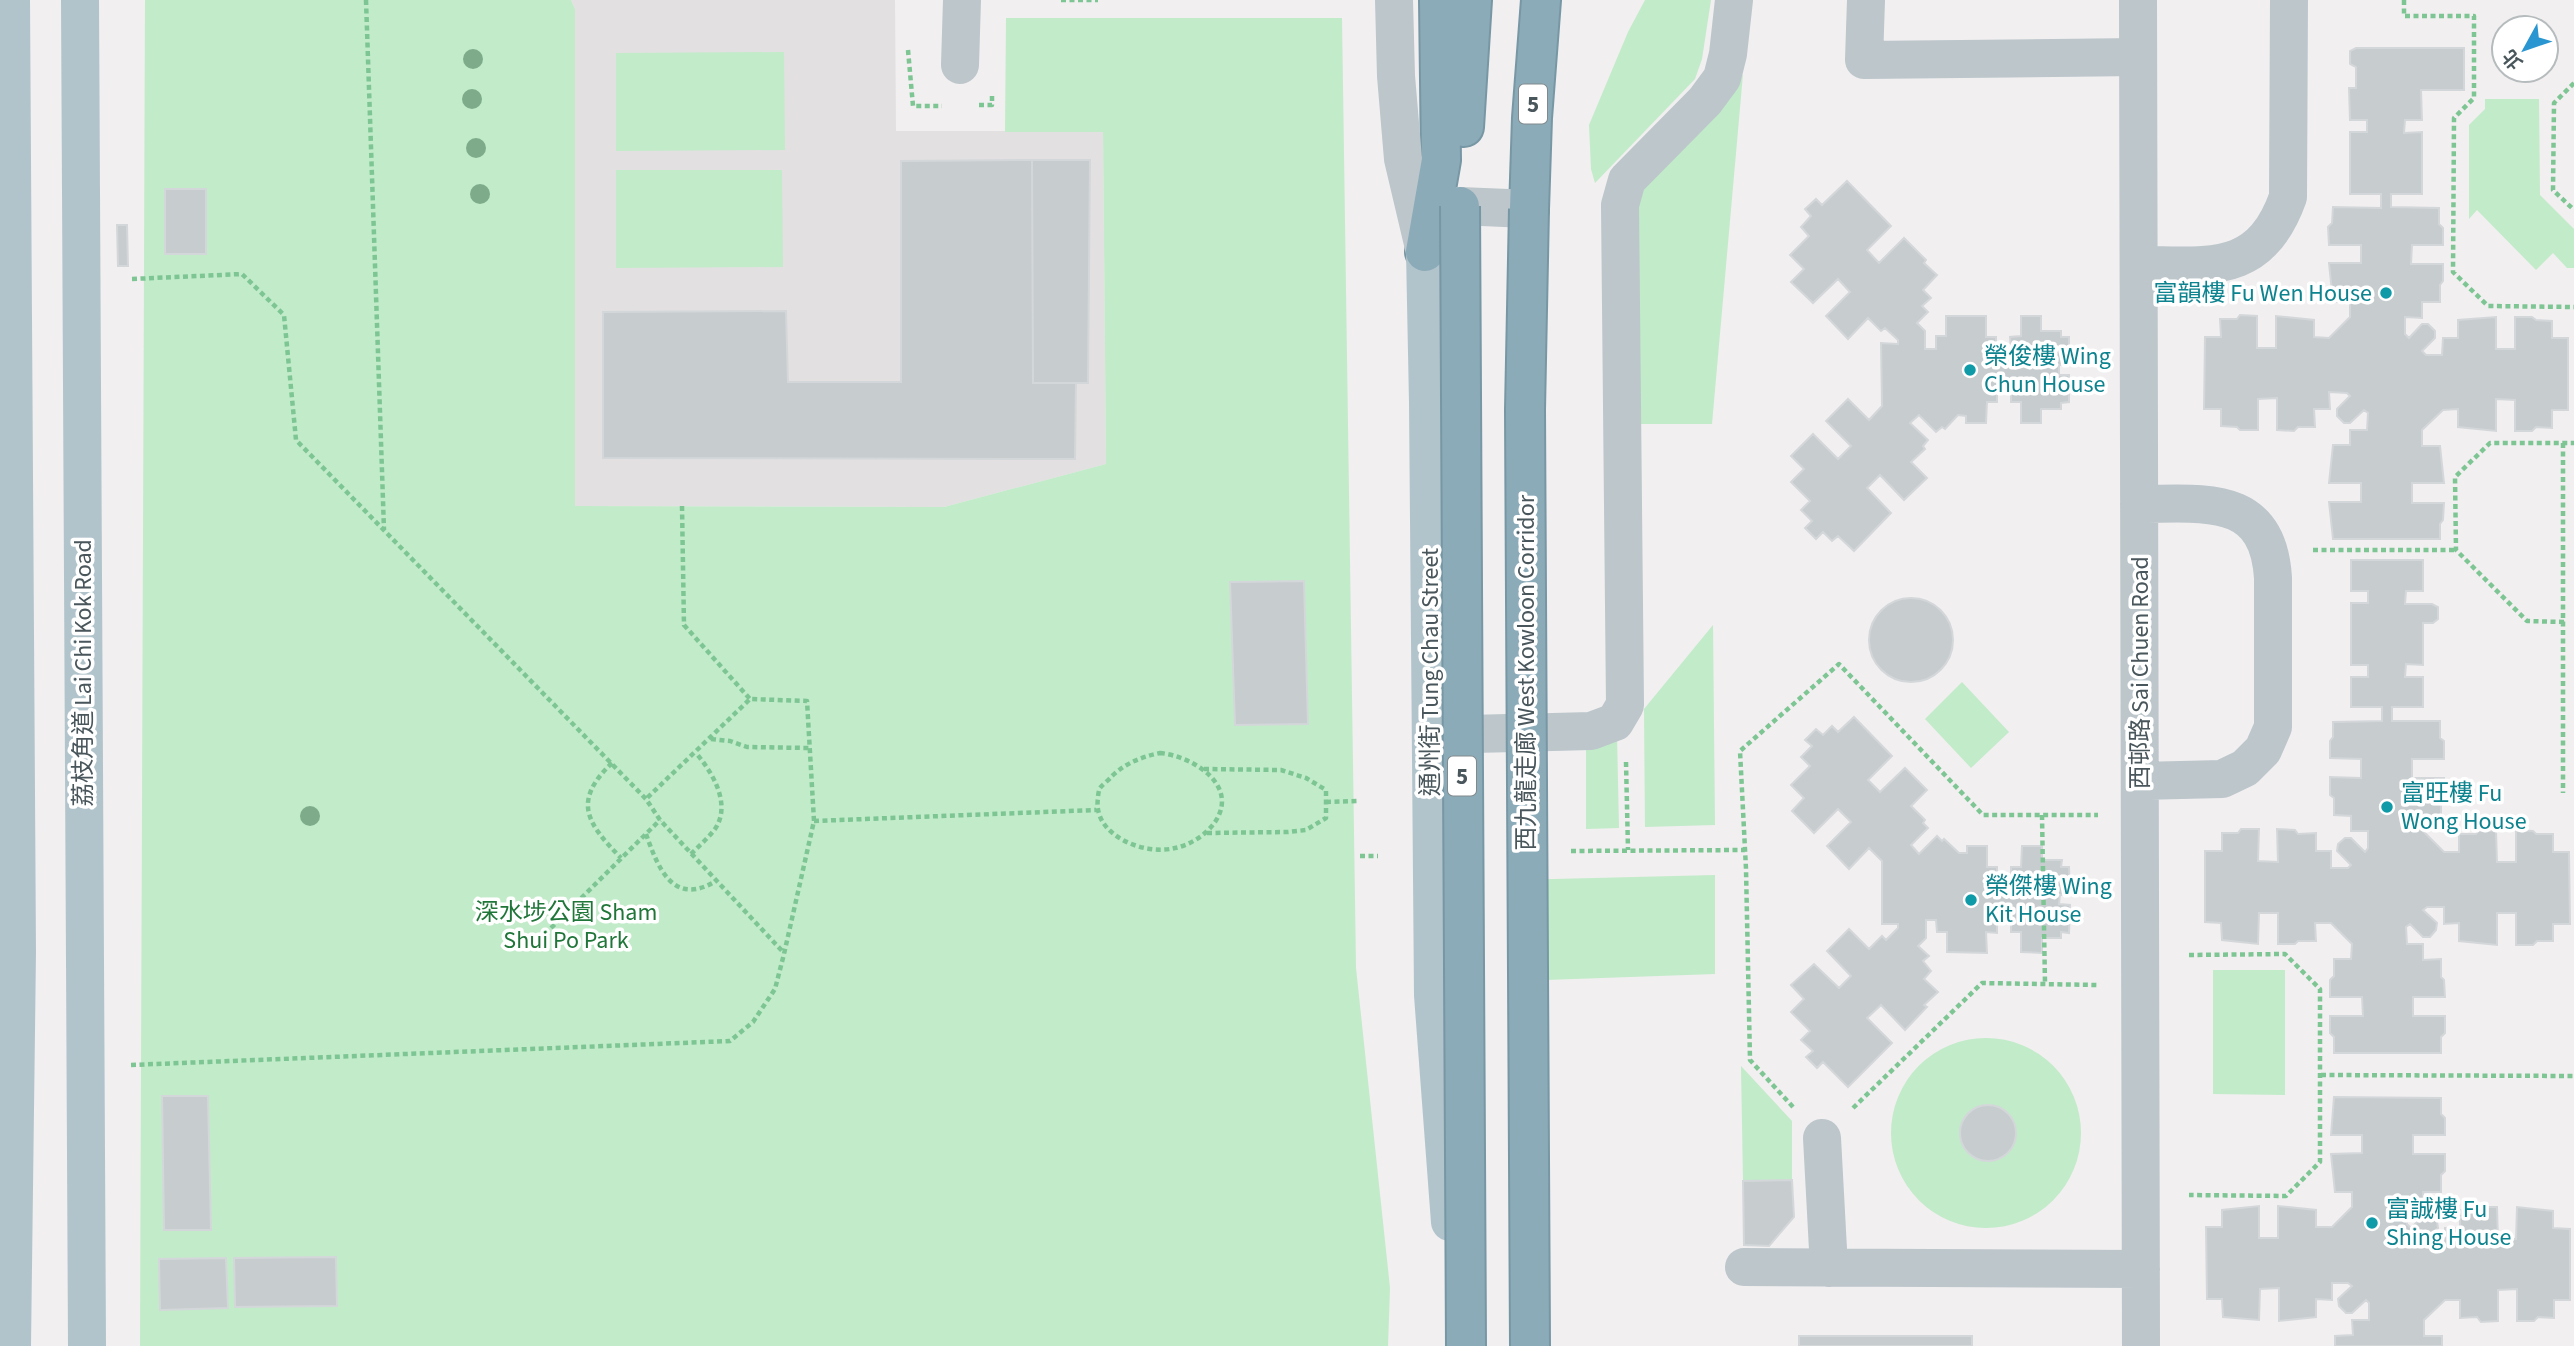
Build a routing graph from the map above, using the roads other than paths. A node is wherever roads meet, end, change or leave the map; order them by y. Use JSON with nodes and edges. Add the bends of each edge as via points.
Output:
{"nodes":[{"id":1,"x":11,"y":0,"type":"edge"},
{"id":2,"x":80,"y":0,"type":"edge"},
{"id":3,"x":962,"y":0,"type":"edge"},
{"id":4,"x":1394,"y":0,"type":"edge"},
{"id":5,"x":1439,"y":0,"type":"edge"},
{"id":6,"x":1472,"y":0,"type":"edge"},
{"id":7,"x":1541,"y":0,"type":"edge"},
{"id":8,"x":1734,"y":0,"type":"edge"},
{"id":9,"x":1866,"y":0,"type":"edge"},
{"id":10,"x":2138,"y":0,"type":"edge"},
{"id":11,"x":2289,"y":0,"type":"edge"},
{"id":12,"x":2138,"y":57,"type":"junction"},
{"id":13,"x":960,"y":65,"type":"dead end"},
{"id":14,"x":1460,"y":208,"type":"junction"},
{"id":15,"x":1529,"y":211,"type":"junction"},
{"id":16,"x":1425,"y":252,"type":"junction"},
{"id":17,"x":2139,"y":265,"type":"junction"},
{"id":18,"x":7,"y":303,"type":"edge"},
{"id":19,"x":2139,"y":504,"type":"junction"},
{"id":20,"x":8,"y":557,"type":"edge"},
{"id":21,"x":1431,"y":734,"type":"junction"},
{"id":22,"x":2140,"y":781,"type":"junction"},
{"id":23,"x":1822,"y":1138,"type":"road end"},
{"id":24,"x":1744,"y":1267,"type":"dead end"},
{"id":25,"x":1829,"y":1268,"type":"junction"},
{"id":26,"x":2141,"y":1269,"type":"junction"},
{"id":27,"x":12,"y":1346,"type":"edge"},
{"id":28,"x":87,"y":1346,"type":"edge"},
{"id":29,"x":1456,"y":1346,"type":"edge"},
{"id":30,"x":1466,"y":1346,"type":"edge"},
{"id":31,"x":1530,"y":1346,"type":"edge"},
{"id":32,"x":2141,"y":1346,"type":"edge"}],
"edges":[{"from":1,"to":18,"type":"main road"},
{"from":2,"to":28,"type":"main road","name":"荔枝角道 Lai Chi Kok Road"},
{"from":3,"to":13,"type":"street"},
{"from":4,"to":16,"type":"street","name":"通州街 Tung Chau Street","via":[[1403,159]]},
{"from":5,"to":16,"type":"highway","via":[[1441,160]]},
{"from":6,"to":14,"type":"highway","number":"5"},
{"from":7,"to":15,"type":"highway","name":"西九龍走廊 West Kowloon Corridor","number":"5"},
{"from":8,"to":21,"type":"street","via":[[1722,78],[1627,180],[1620,205],[1625,705],[1615,722],[1591,731]]},
{"from":9,"to":12,"type":"street","via":[[1864,60]]},
{"from":10,"to":12,"type":"street","name":"西邨路 Sai Chuen Road"},
{"from":11,"to":17,"type":"street","via":[[2288,197],[2280,220],[2265,241],[2245,256],[2221,264]]},
{"from":12,"to":17,"type":"street","name":"西邨路 Sai Chuen Road"},
{"from":14,"to":15,"type":"street"},
{"from":14,"to":30,"type":"highway","number":"5","bridge":true},
{"from":15,"to":31,"type":"highway","name":"西九龍走廊 West Kowloon Corridor","number":"5","bridge":true,"via":[[1525,410]]},
{"from":16,"to":21,"type":"main road","name":"通州街 Tung Chau Street"},
{"from":17,"to":19,"type":"street","name":"西邨路 Sai Chuen Road"},
{"from":18,"to":20,"type":"main road"},
{"from":19,"to":22,"type":"street","name":"西邨路 Sai Chuen Road"},
{"from":19,"to":22,"type":"street","via":[[2220,505],[2244,515],[2261,533],[2272,556],[2274,606],[2273,727],[2263,750],[2245,768],[2222,779]]},
{"from":20,"to":27,"type":"main road","via":[[18,952]]},
{"from":21,"to":29,"type":"main road","name":"通州街 Tung Chau Street","via":[[1434,1008],[1456,1284]]},
{"from":22,"to":26,"type":"street","name":"西邨路 Sai Chuen Road"},
{"from":23,"to":25,"type":"street"},
{"from":24,"to":25,"type":"street"},
{"from":25,"to":26,"type":"street"},
{"from":26,"to":32,"type":"street","name":"西邨路 Sai Chuen Road"}]}
